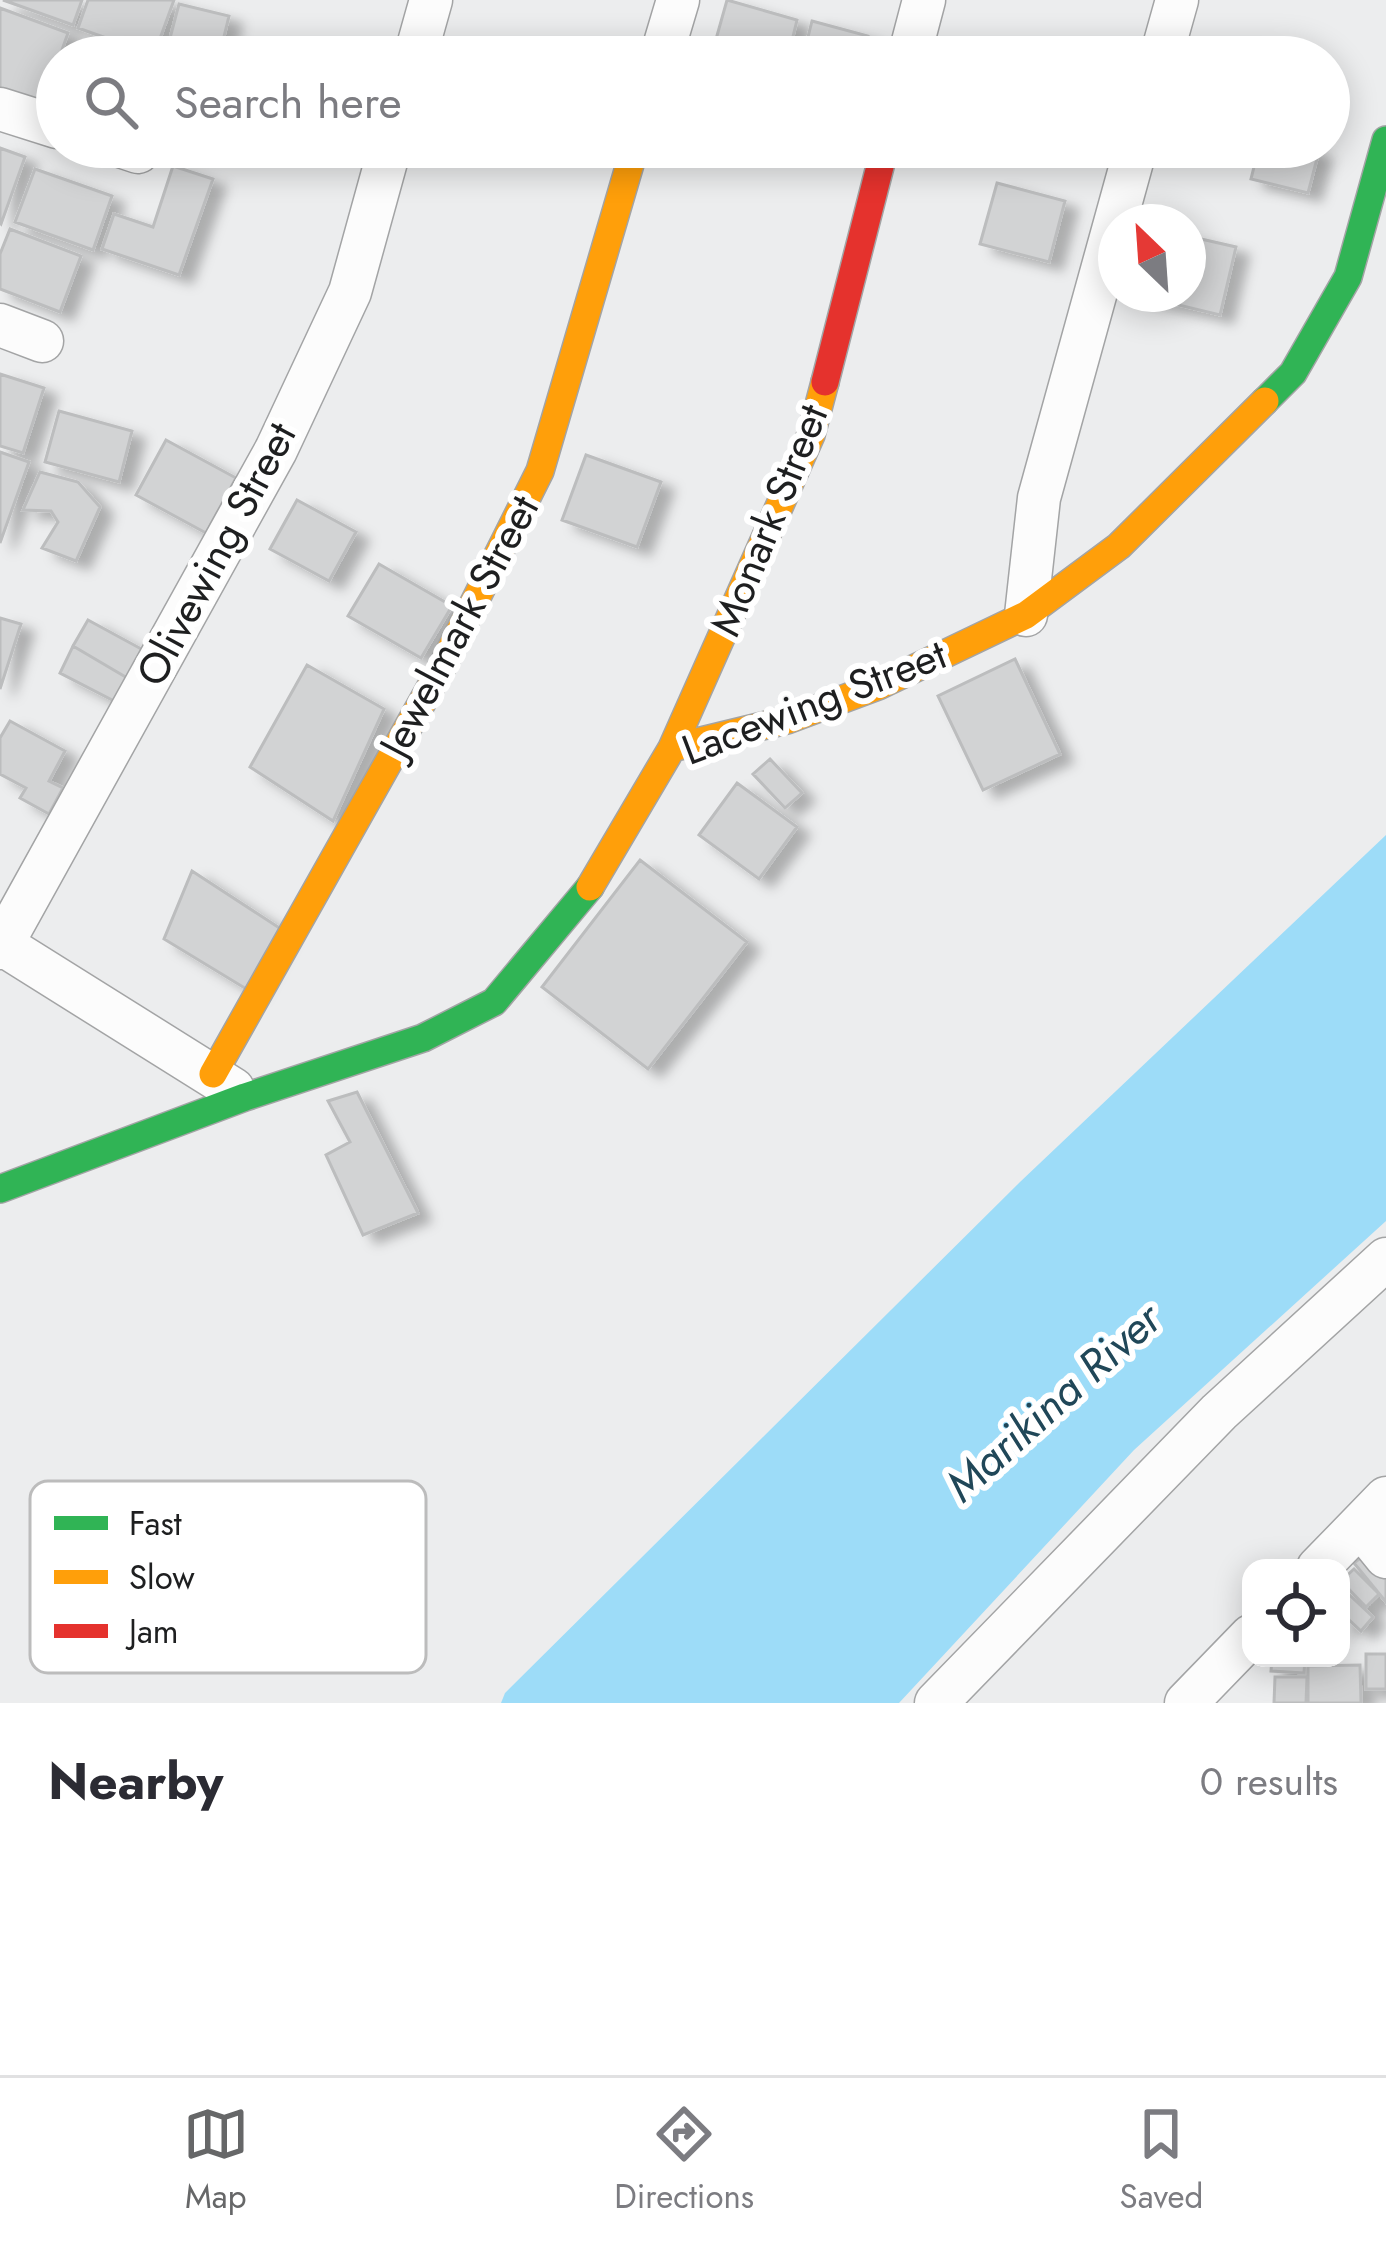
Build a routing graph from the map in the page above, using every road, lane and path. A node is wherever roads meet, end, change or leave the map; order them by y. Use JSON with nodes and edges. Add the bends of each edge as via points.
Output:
{"nodes":[{"id":1,"x":430,"y":0,"type":"edge"},
{"id":2,"x":678,"y":0,"type":"edge"},
{"id":3,"x":924,"y":0,"type":"edge"},
{"id":4,"x":1177,"y":0,"type":"edge"},
{"id":5,"x":421,"y":36,"type":"edge"},
{"id":6,"x":667,"y":36,"type":"edge"},
{"id":7,"x":915,"y":36,"type":"edge"},
{"id":8,"x":1167,"y":36,"type":"edge"},
{"id":9,"x":0,"y":109,"type":"edge"},
{"id":10,"x":36,"y":120,"type":"edge"},
{"id":11,"x":1386,"y":140,"type":"edge"},
{"id":12,"x":384,"y":168,"type":"edge"},
{"id":13,"x":628,"y":168,"type":"edge"},
{"id":14,"x":881,"y":168,"type":"edge"},
{"id":15,"x":1130,"y":168,"type":"edge"},
{"id":16,"x":0,"y":325,"type":"edge"},
{"id":17,"x":42,"y":341,"type":"dead end"},
{"id":18,"x":1026,"y":615,"type":"junction"},
{"id":19,"x":672,"y":748,"type":"junction"},
{"id":20,"x":1,"y":946,"type":"edge"},
{"id":21,"x":229,"y":1086,"type":"junction"},
{"id":22,"x":0,"y":1189,"type":"edge"},
{"id":23,"x":1386,"y":1258,"type":"edge"},
{"id":24,"x":1378,"y":1527,"type":"edge"},
{"id":25,"x":1331,"y":1559,"type":"edge"},
{"id":26,"x":1242,"y":1648,"type":"edge"},
{"id":27,"x":1205,"y":1696,"type":"edge"},
{"id":28,"x":936,"y":1703,"type":"edge"}],
"edges":[{"from":1,"to":5,"type":"street"},
{"from":2,"to":6,"type":"street"},
{"from":3,"to":7,"type":"street"},
{"from":4,"to":8,"type":"street"},
{"from":9,"to":10,"type":"street"},
{"from":11,"to":18,"type":"street","name":"Lacewing Street","via":[[1348,278],[1293,373],[1119,546]]},
{"from":12,"to":20,"type":"street","name":"Olivewing Street","via":[[350,292],[276,450]]},
{"from":13,"to":21,"type":"street","name":"Jewelmark Street","via":[[540,471]]},
{"from":14,"to":19,"type":"street","name":"Monark Street","via":[[811,435]]},
{"from":15,"to":18,"type":"street","via":[[1039,498]]},
{"from":16,"to":17,"type":"street"},
{"from":18,"to":19,"type":"street","name":"Lacewing Street","via":[[878,686]]},
{"from":19,"to":21,"type":"street","name":"Lacewing Street","via":[[594,883],[494,1002],[324,1073]]},
{"from":20,"to":21,"type":"street"},
{"from":21,"to":22,"type":"street","name":"Lacewing Street"},
{"from":23,"to":28,"type":"street","via":[[1219,1412]]},
{"from":24,"to":25,"type":"street"},
{"from":26,"to":27,"type":"street"}]}
